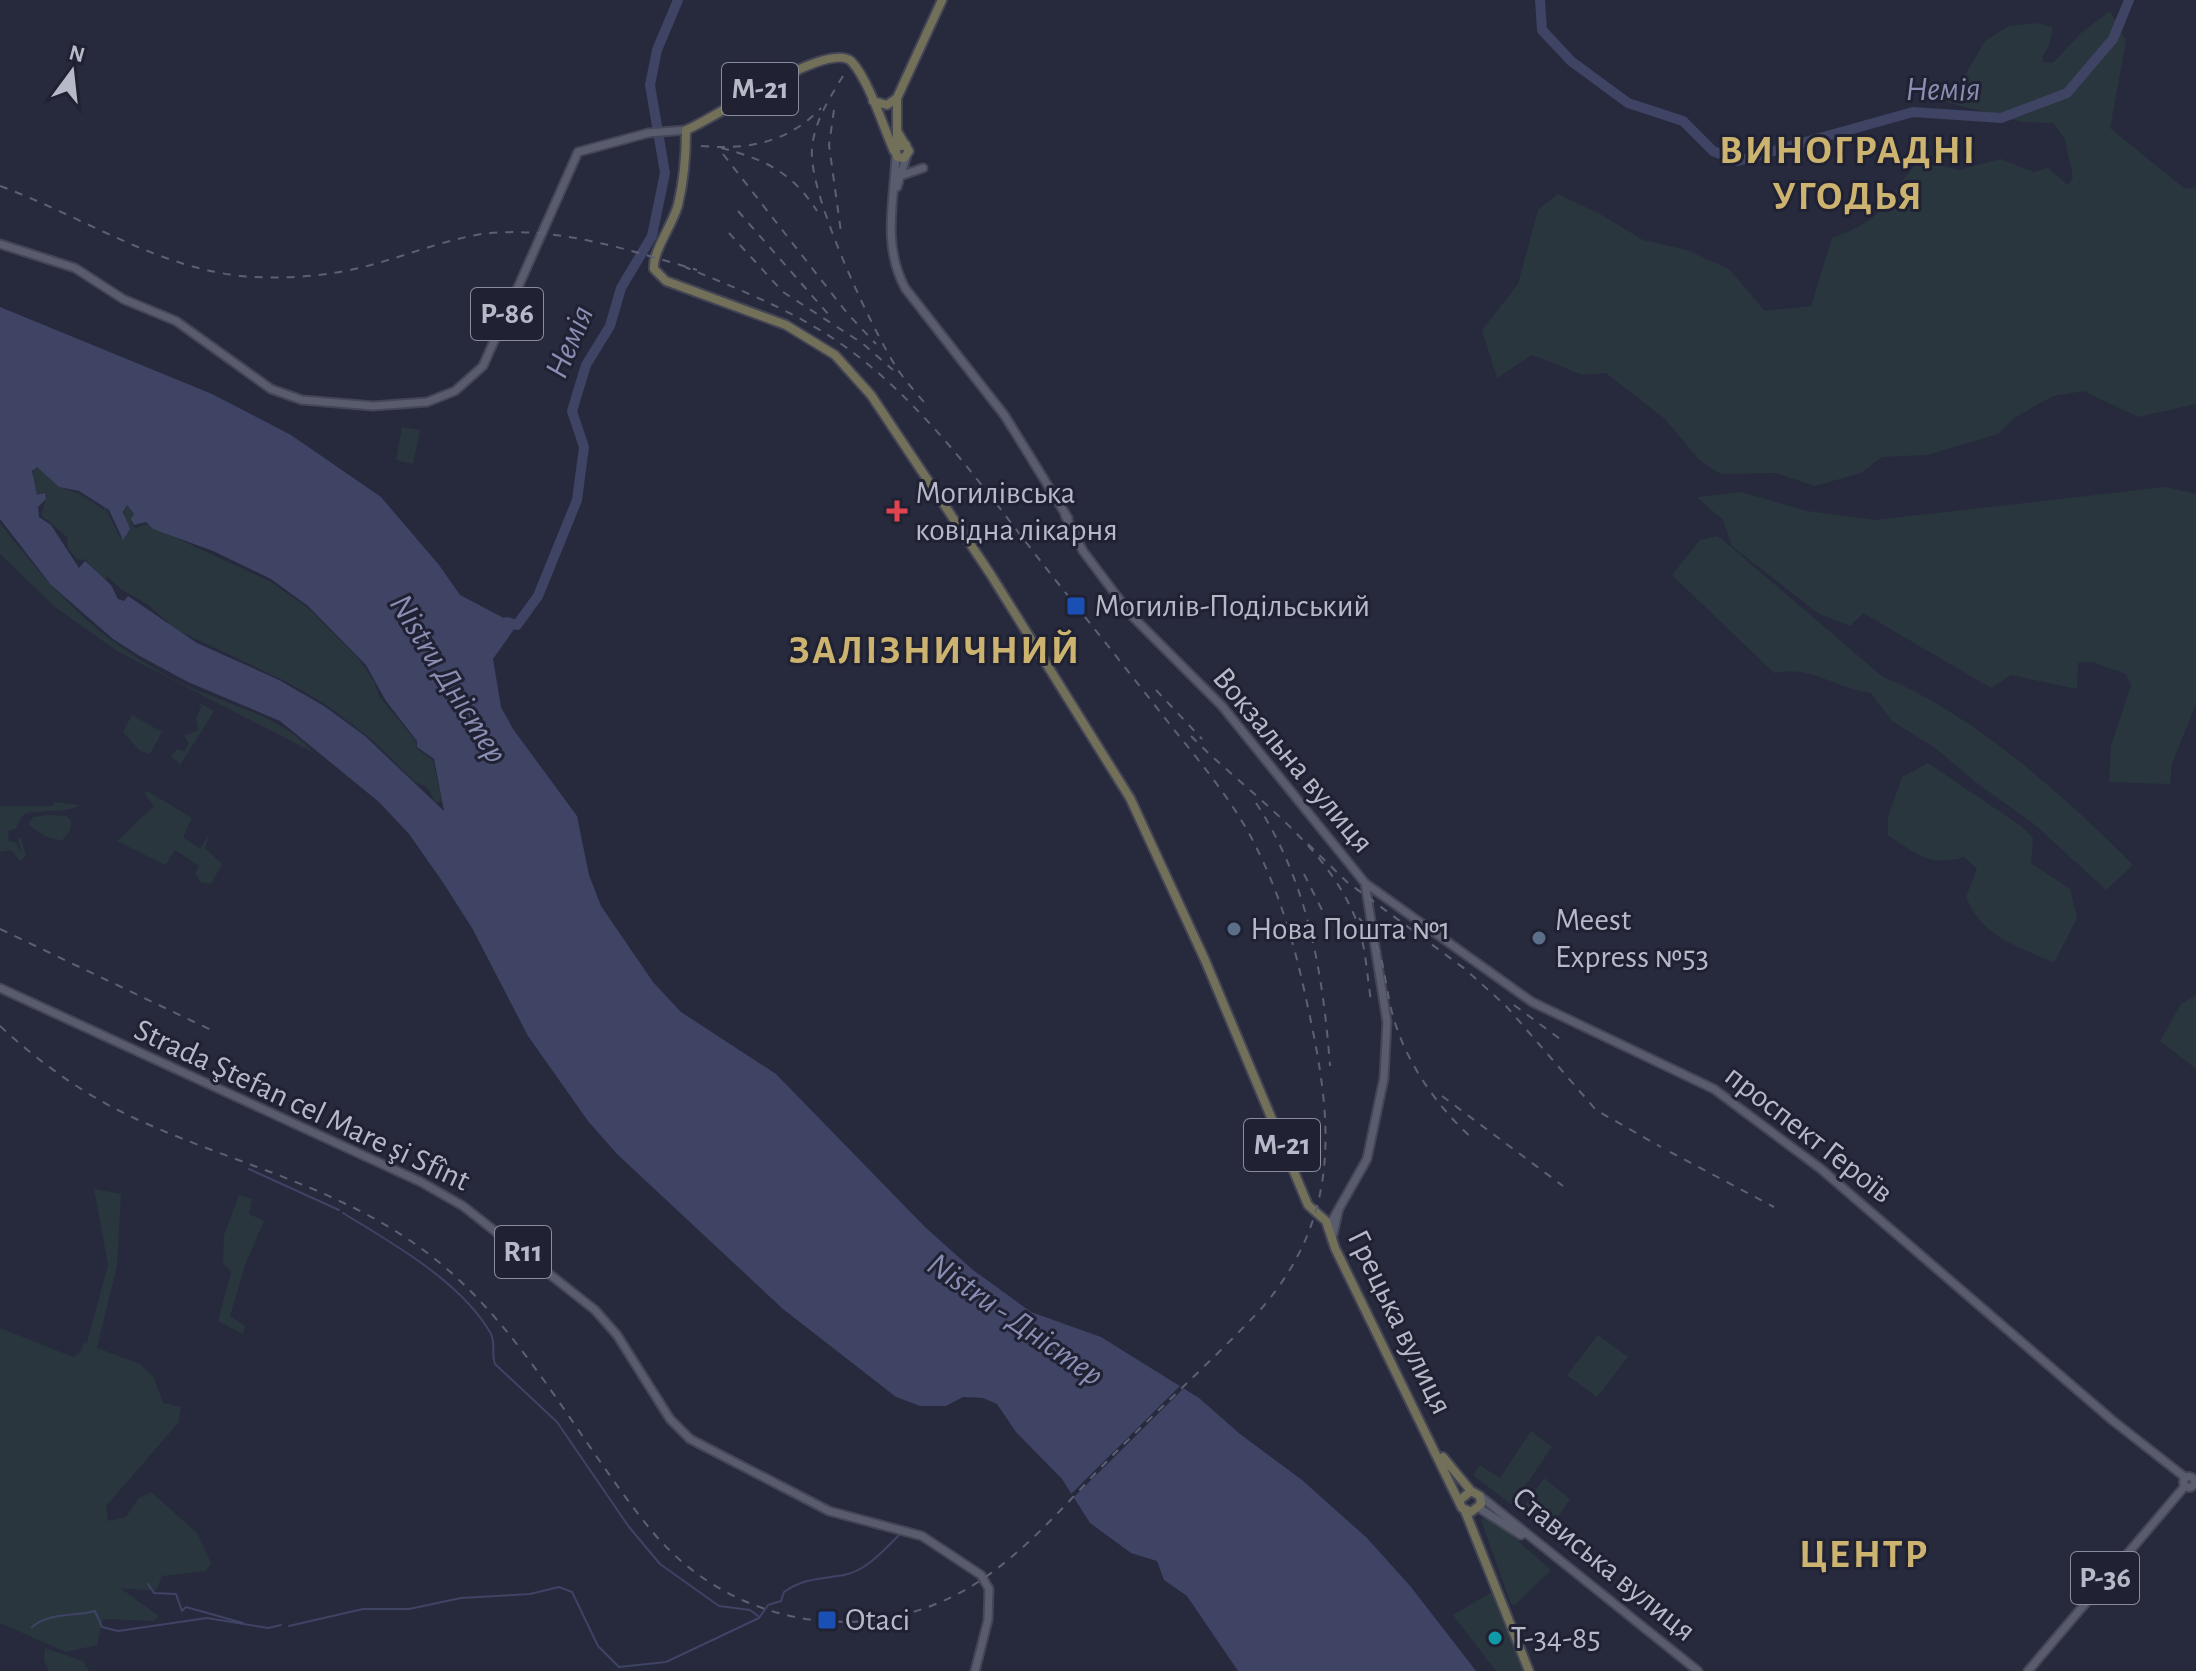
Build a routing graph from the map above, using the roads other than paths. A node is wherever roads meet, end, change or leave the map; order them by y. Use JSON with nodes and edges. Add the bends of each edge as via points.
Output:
{"nodes":[{"id":1,"x":942,"y":0,"type":"edge"},
{"id":2,"x":897,"y":98,"type":"junction"},
{"id":3,"x":872,"y":101,"type":"junction"},
{"id":4,"x":686,"y":130,"type":"junction"},
{"id":5,"x":898,"y":146,"type":"junction"},
{"id":6,"x":907,"y":155,"type":"joint"},
{"id":7,"x":923,"y":168,"type":"dead end"},
{"id":8,"x":900,"y":176,"type":"junction"},
{"id":9,"x":895,"y":193,"type":"junction"},
{"id":10,"x":0,"y":244,"type":"edge"},
{"id":11,"x":1365,"y":883,"type":"junction"},
{"id":12,"x":0,"y":988,"type":"edge"},
{"id":13,"x":1339,"y":1206,"type":"junction"},
{"id":14,"x":1319,"y":1213,"type":"junction"},
{"id":15,"x":1327,"y":1224,"type":"junction"},
{"id":16,"x":1332,"y":1240,"type":"junction"},
{"id":17,"x":1432,"y":1444,"type":"junction"},
{"id":18,"x":2192,"y":1485,"type":"edge"},
{"id":19,"x":1476,"y":1494,"type":"junction"},
{"id":20,"x":1461,"y":1499,"type":"junction"},
{"id":21,"x":1479,"y":1508,"type":"junction"},
{"id":22,"x":1465,"y":1511,"type":"junction"},
{"id":23,"x":1476,"y":1535,"type":"junction"},
{"id":24,"x":975,"y":1671,"type":"edge"},
{"id":25,"x":1529,"y":1671,"type":"edge"},
{"id":26,"x":1695,"y":1671,"type":"edge"},
{"id":27,"x":2028,"y":1671,"type":"edge"}],
"edges":[{"from":1,"to":2,"type":"highway","number":"М-21"},
{"from":2,"to":3,"type":"highway","via":[[887,105]]},
{"from":2,"to":5,"type":"highway","number":"М-21"},
{"from":3,"to":4,"type":"highway","name":"Вокзальна вулиця","number":"М-21","via":[[851,61],[838,56],[758,89]]},
{"from":3,"to":5,"type":"highway","name":"Вокзальна вулиця","number":"М-21"},
{"from":4,"to":10,"type":"main road","number":"Р-86","via":[[648,133],[578,152],[493,348],[467,383],[443,397],[414,404],[302,400],[271,389],[176,321],[123,299],[75,268]]},
{"from":4,"to":14,"type":"highway","number":"М-21","via":[[682,183],[671,226],[654,260],[657,275],[786,325],[835,355],[871,395],[1130,798],[1308,1205]]},
{"from":5,"to":6,"type":"highway","number":"М-21"},
{"from":5,"to":9,"type":"main road","name":"Вокзальна вулиця"},
{"from":6,"to":8,"type":"main road","name":"Вокзальна вулиця"},
{"from":7,"to":8,"type":"main road"},
{"from":8,"to":9,"type":"main road","name":"Вокзальна вулиця"},
{"from":9,"to":11,"type":"main road","name":"Вокзальна вулиця","via":[[890,241],[901,279],[1005,416],[1102,577],[1222,706]]},
{"from":11,"to":13,"type":"main road","name":"Вокзальна вулиця","via":[[1387,1022],[1384,1078],[1367,1159]]},
{"from":11,"to":18,"type":"main road","name":"проспект Героїв","via":[[1532,1002],[1714,1089],[1821,1169]]},
{"from":12,"to":24,"type":"main road","name":"Strada Ştefan cel Mare şi Sfînt","number":"R11","via":[[449,1196],[595,1310],[681,1432],[829,1511],[922,1536],[972,1568],[987,1583],[988,1611]]},
{"from":13,"to":14,"type":"main road"},
{"from":13,"to":15,"type":"main road","name":"Вокзальна вулиця"},
{"from":13,"to":16,"type":"main road","name":"Вокзальна вулиця"},
{"from":14,"to":15,"type":"highway","number":"М-21"},
{"from":15,"to":16,"type":"highway","name":"Грецька вулиця","number":"М-21"},
{"from":16,"to":17,"type":"highway","name":"Грецька вулиця","number":"М-21"},
{"from":17,"to":19,"type":"highway","name":"Грецька вулиця","number":"М-21"},
{"from":17,"to":20,"type":"highway","name":"Грецька вулиця","number":"М-21"},
{"from":18,"to":27,"type":"main road","number":"Р-36"},
{"from":19,"to":20,"type":"highway"},
{"from":19,"to":21,"type":"highway","number":"М-21"},
{"from":19,"to":26,"type":"main road","name":"Стависька вулиця"},
{"from":20,"to":22,"type":"highway","number":"М-21"},
{"from":21,"to":22,"type":"highway"},
{"from":21,"to":23,"type":"highway","number":"М-21"},
{"from":21,"to":26,"type":"main road","name":"Стависька вулиця","via":[[1538,1547]]},
{"from":22,"to":23,"type":"highway","number":"М-21"},
{"from":23,"to":25,"type":"highway","number":"М-21"}]}
